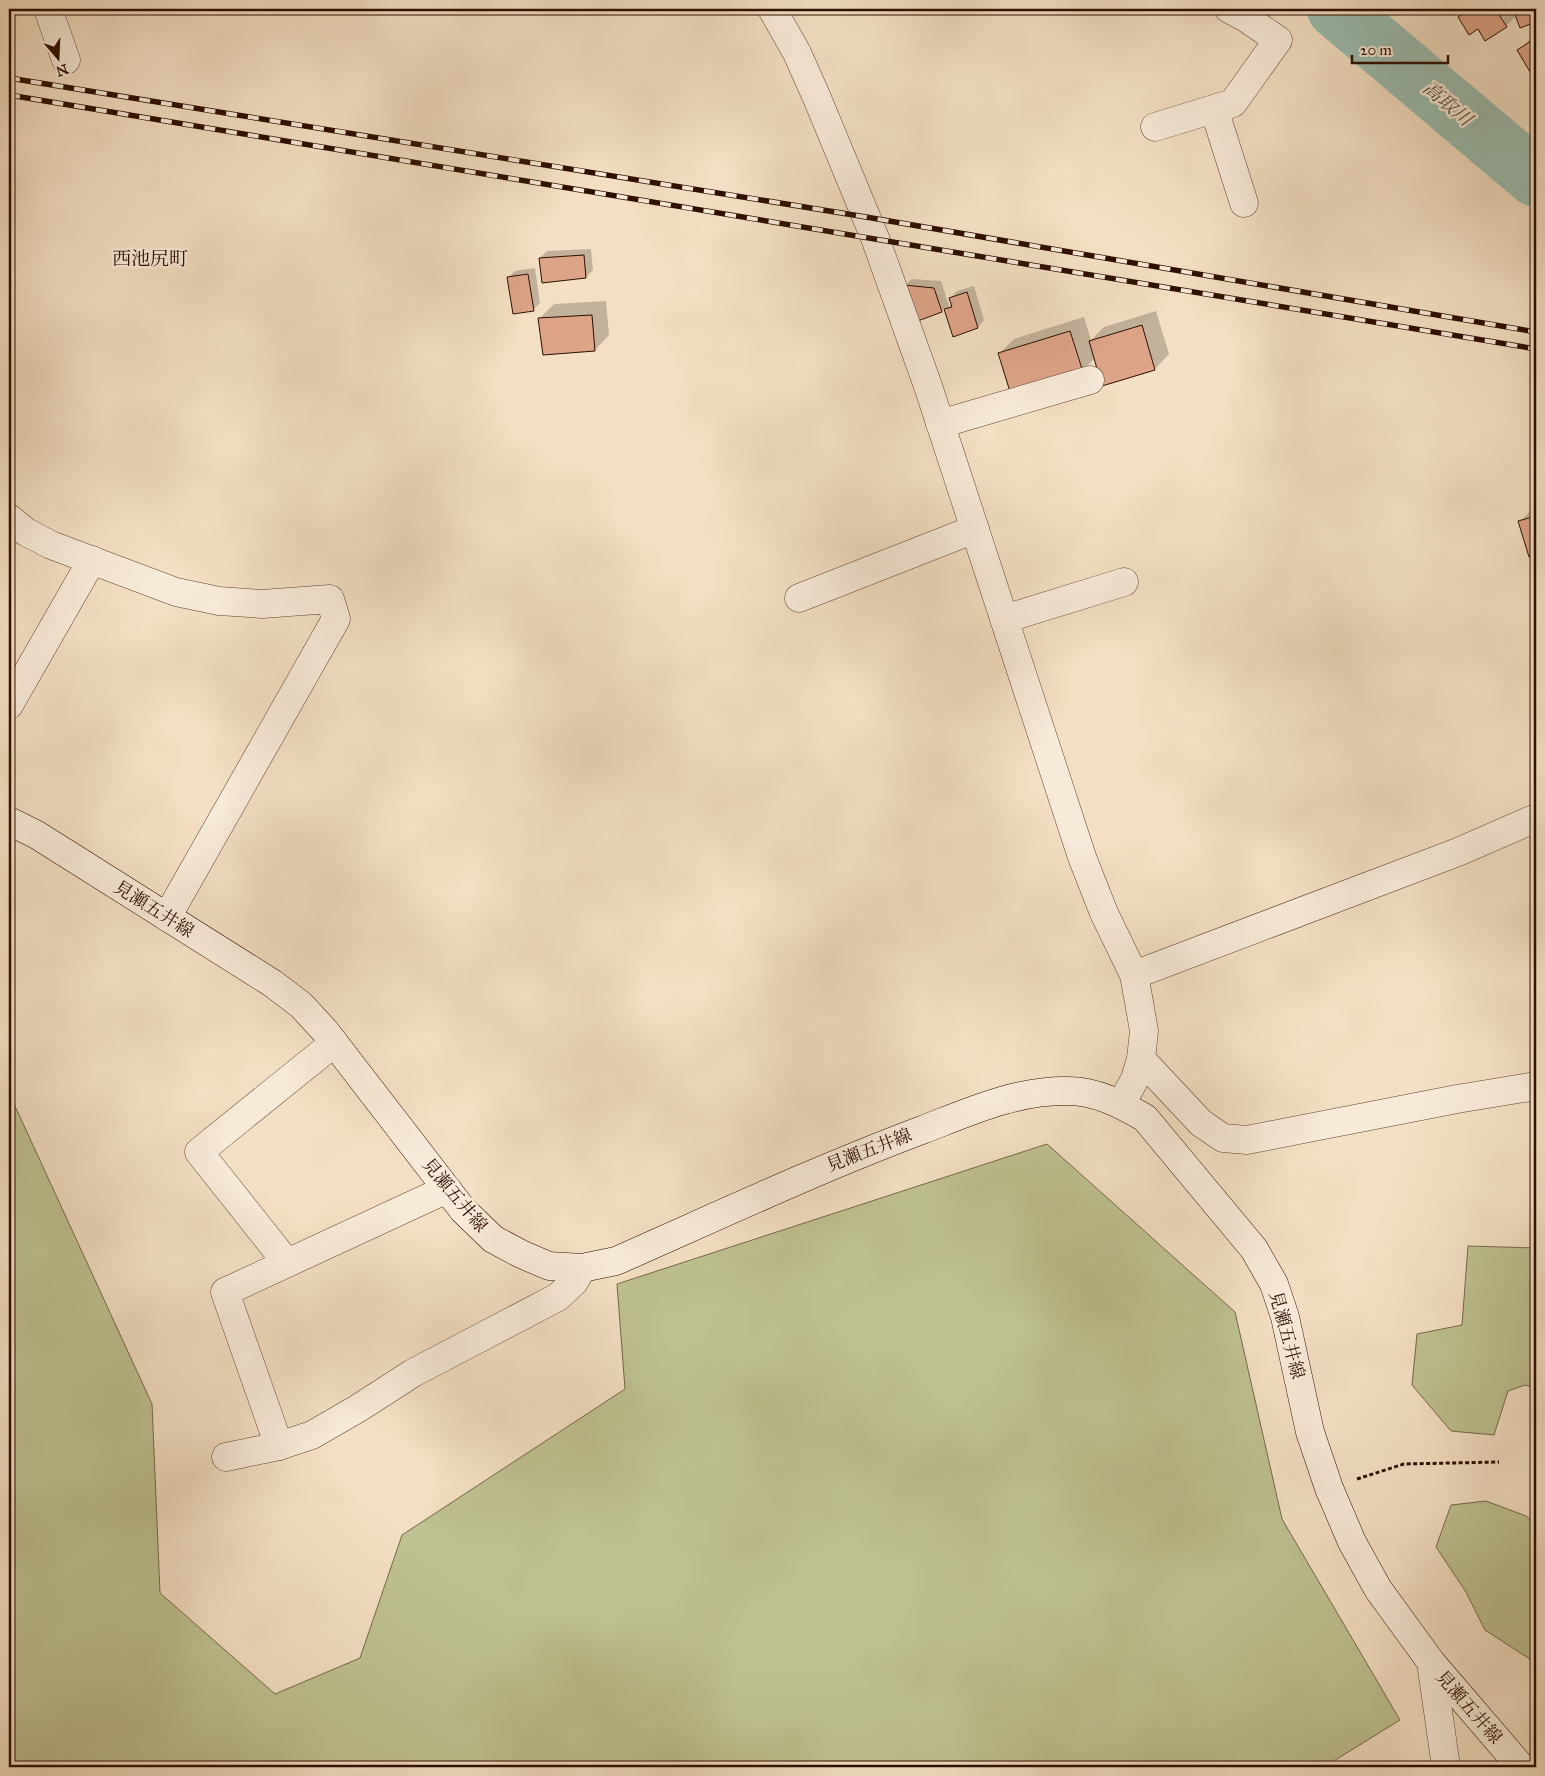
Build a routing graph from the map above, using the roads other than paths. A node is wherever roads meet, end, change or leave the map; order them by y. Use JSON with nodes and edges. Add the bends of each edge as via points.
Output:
{"nodes":[{"id":1,"x":48,"y":9,"type":"edge"},
{"id":2,"x":772,"y":9,"type":"edge"},
{"id":3,"x":1229,"y":9,"type":"edge"},
{"id":4,"x":66,"y":60,"type":"dead end"},
{"id":5,"x":1214,"y":109,"type":"junction"},
{"id":6,"x":1156,"y":127,"type":"dead end"},
{"id":7,"x":1244,"y":203,"type":"dead end"},
{"id":8,"x":1090,"y":380,"type":"dead end"},
{"id":9,"x":940,"y":424,"type":"junction"},
{"id":10,"x":9,"y":518,"type":"edge"},
{"id":11,"x":975,"y":529,"type":"junction"},
{"id":12,"x":92,"y":560,"type":"junction"},
{"id":13,"x":1124,"y":582,"type":"dead end"},
{"id":14,"x":799,"y":598,"type":"dead end"},
{"id":15,"x":1004,"y":620,"type":"junction"},
{"id":16,"x":9,"y":705,"type":"edge"},
{"id":17,"x":1536,"y":818,"type":"edge"},
{"id":18,"x":9,"y":821,"type":"edge"},
{"id":19,"x":167,"y":917,"type":"junction"},
{"id":20,"x":1134,"y":975,"type":"junction"},
{"id":21,"x":334,"y":1043,"type":"junction"},
{"id":22,"x":1141,"y":1059,"type":"junction"},
{"id":23,"x":1536,"y":1086,"type":"edge"},
{"id":24,"x":1121,"y":1104,"type":"junction"},
{"id":25,"x":447,"y":1189,"type":"junction"},
{"id":26,"x":288,"y":1263,"type":"junction"},
{"id":27,"x":582,"y":1268,"type":"junction"},
{"id":28,"x":279,"y":1446,"type":"junction"},
{"id":29,"x":226,"y":1457,"type":"dead end"},
{"id":30,"x":1430,"y":1662,"type":"junction"},
{"id":31,"x":1446,"y":1767,"type":"edge"},
{"id":32,"x":1521,"y":1767,"type":"edge"}],
"edges":[{"from":1,"to":4,"type":"street"},
{"from":2,"to":9,"type":"street","via":[[797,53],[875,238]]},
{"from":3,"to":5,"type":"street","via":[[1278,40],[1233,103]]},
{"from":5,"to":6,"type":"street"},
{"from":5,"to":7,"type":"street"},
{"from":8,"to":9,"type":"street"},
{"from":9,"to":11,"type":"street"},
{"from":10,"to":12,"type":"street","via":[[26,532],[51,545]]},
{"from":11,"to":14,"type":"street"},
{"from":11,"to":15,"type":"street"},
{"from":12,"to":16,"type":"street"},
{"from":12,"to":19,"type":"street","via":[[176,592],[219,601],[262,604],[330,599],[336,619]]},
{"from":13,"to":15,"type":"street"},
{"from":15,"to":20,"type":"street","via":[[1082,857]]},
{"from":17,"to":20,"type":"street","via":[[1458,852]]},
{"from":18,"to":19,"type":"street","name":"見瀬五井線"},
{"from":19,"to":21,"type":"street","name":"見瀬五井線","via":[[272,983],[301,1005]]},
{"from":20,"to":22,"type":"street","via":[[1144,1031]]},
{"from":21,"to":25,"type":"street","name":"見瀬五井線"},
{"from":21,"to":26,"type":"street","via":[[199,1152]]},
{"from":22,"to":23,"type":"street","via":[[1201,1123],[1223,1138],[1247,1140]]},
{"from":22,"to":24,"type":"street","via":[[1135,1079]]},
{"from":24,"to":27,"type":"street","name":"見瀬五井線","via":[[1094,1094],[1068,1091],[1030,1093],[996,1102],[824,1168],[616,1261]]},
{"from":24,"to":30,"type":"street","name":"見瀬五井線","via":[[1145,1118],[1254,1249],[1274,1284],[1285,1317],[1310,1432],[1329,1488],[1352,1542],[1378,1590]]},
{"from":25,"to":26,"type":"street"},
{"from":25,"to":27,"type":"street","name":"見瀬五井線","via":[[493,1239],[549,1266]]},
{"from":26,"to":28,"type":"street","via":[[225,1292]]},
{"from":27,"to":28,"type":"street","via":[[574,1282],[558,1297],[413,1372],[312,1435]]},
{"from":28,"to":29,"type":"street"},
{"from":30,"to":31,"type":"street"},
{"from":30,"to":32,"type":"street","name":"見瀬五井線"}]}
